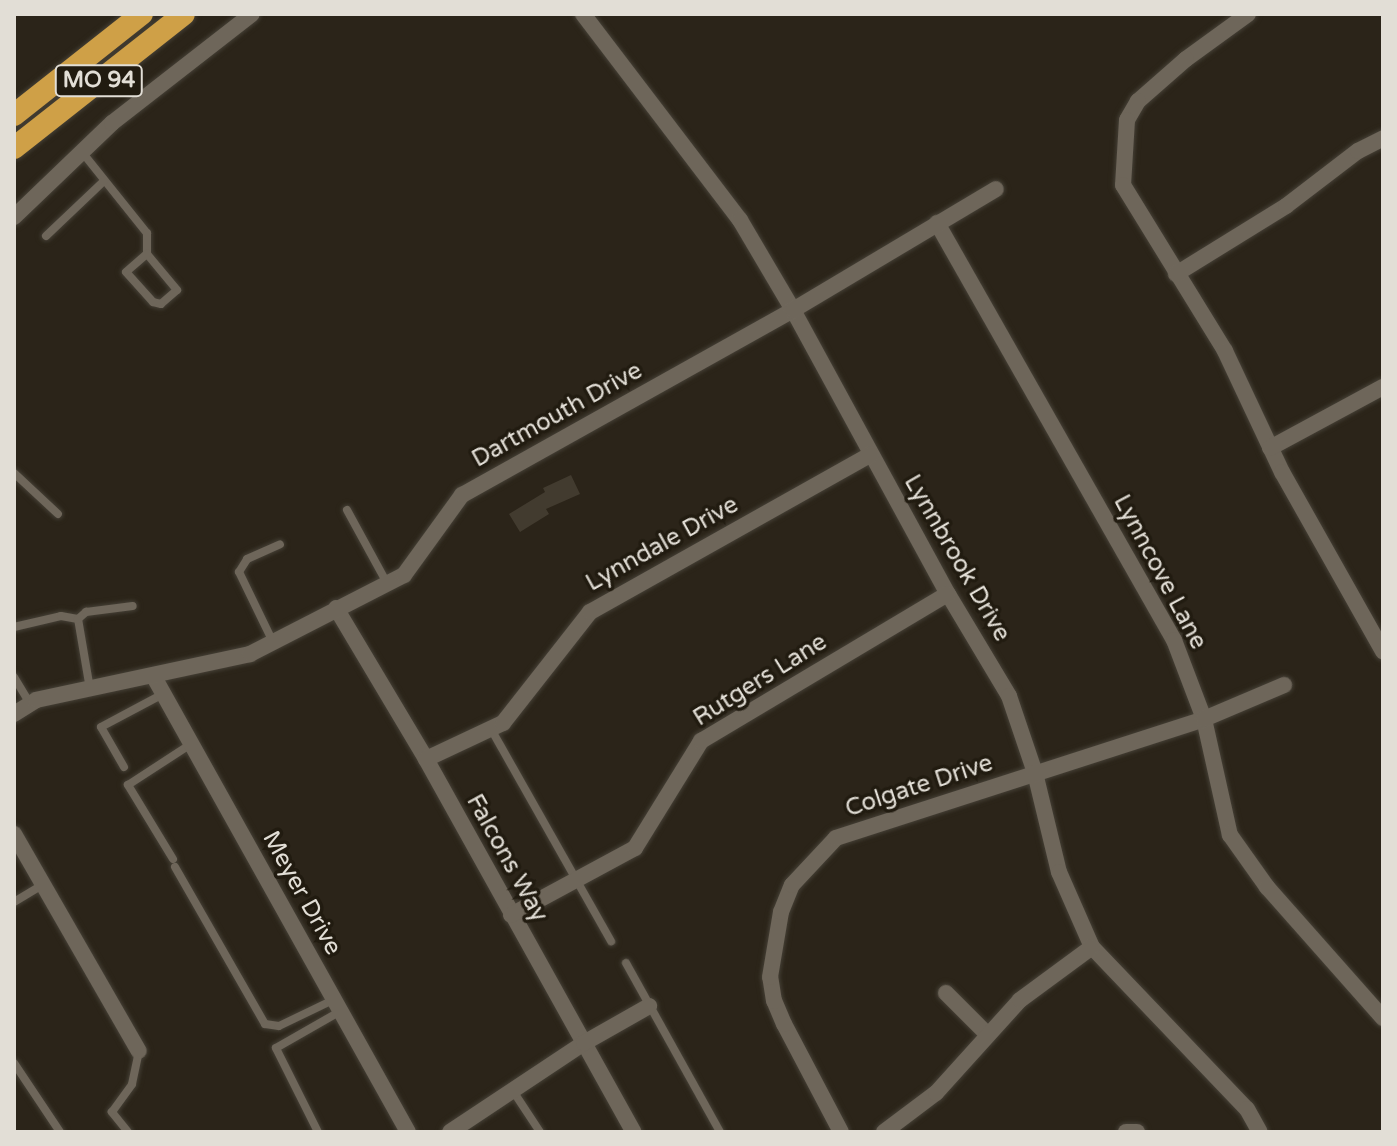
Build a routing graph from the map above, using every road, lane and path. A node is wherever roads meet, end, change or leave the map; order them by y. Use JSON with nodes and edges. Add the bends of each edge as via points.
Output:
{"nodes":[{"id":1,"x":142,"y":14,"type":"edge"},
{"id":2,"x":184,"y":14,"type":"edge"},
{"id":3,"x":252,"y":14,"type":"edge"},
{"id":4,"x":583,"y":14,"type":"edge"},
{"id":5,"x":1248,"y":14,"type":"edge"},
{"id":6,"x":14,"y":115,"type":"edge"},
{"id":7,"x":1383,"y":138,"type":"edge"},
{"id":8,"x":14,"y":148,"type":"edge"},
{"id":9,"x":81,"y":152,"type":"junction"},
{"id":10,"x":104,"y":181,"type":"junction"},
{"id":11,"x":996,"y":189,"type":"dead end"},
{"id":12,"x":14,"y":217,"type":"edge"},
{"id":13,"x":937,"y":223,"type":"junction"},
{"id":14,"x":46,"y":236,"type":"dead end"},
{"id":15,"x":147,"y":254,"type":"junction"},
{"id":16,"x":1176,"y":274,"type":"junction"},
{"id":17,"x":793,"y":310,"type":"junction"},
{"id":18,"x":1383,"y":387,"type":"edge"},
{"id":19,"x":1270,"y":448,"type":"junction"},
{"id":20,"x":871,"y":454,"type":"junction"},
{"id":21,"x":14,"y":473,"type":"edge"},
{"id":22,"x":347,"y":510,"type":"dead end"},
{"id":23,"x":58,"y":514,"type":"dead end"},
{"id":24,"x":280,"y":544,"type":"dead end"},
{"id":25,"x":387,"y":583,"type":"junction"},
{"id":26,"x":948,"y":594,"type":"junction"},
{"id":27,"x":133,"y":606,"type":"dead end"},
{"id":28,"x":336,"y":608,"type":"junction"},
{"id":29,"x":78,"y":619,"type":"junction"},
{"id":30,"x":14,"y":627,"type":"edge"},
{"id":31,"x":273,"y":642,"type":"junction"},
{"id":32,"x":1383,"y":651,"type":"edge"},
{"id":33,"x":14,"y":677,"type":"edge"},
{"id":34,"x":154,"y":677,"type":"junction"},
{"id":35,"x":1284,"y":685,"type":"dead end"},
{"id":36,"x":90,"y":690,"type":"junction"},
{"id":37,"x":163,"y":694,"type":"junction"},
{"id":38,"x":29,"y":702,"type":"junction"},
{"id":39,"x":14,"y":714,"type":"edge"},
{"id":40,"x":1204,"y":719,"type":"junction"},
{"id":41,"x":491,"y":728,"type":"junction"},
{"id":42,"x":191,"y":744,"type":"junction"},
{"id":43,"x":426,"y":759,"type":"junction"},
{"id":44,"x":124,"y":767,"type":"dead end"},
{"id":45,"x":1035,"y":773,"type":"junction"},
{"id":46,"x":14,"y":834,"type":"edge"},
{"id":47,"x":576,"y":880,"type":"junction"},
{"id":48,"x":42,"y":885,"type":"junction"},
{"id":49,"x":14,"y":902,"type":"edge"},
{"id":50,"x":511,"y":915,"type":"junction"},
{"id":51,"x":611,"y":941,"type":"dead end"},
{"id":52,"x":1092,"y":947,"type":"junction"},
{"id":53,"x":626,"y":963,"type":"dead end"},
{"id":54,"x":946,"y":993,"type":"dead end"},
{"id":55,"x":336,"y":1005,"type":"junction"},
{"id":56,"x":649,"y":1006,"type":"junction"},
{"id":57,"x":1383,"y":1018,"type":"edge"},
{"id":58,"x":988,"y":1035,"type":"junction"},
{"id":59,"x":584,"y":1043,"type":"junction"},
{"id":60,"x":139,"y":1051,"type":"joint"},
{"id":61,"x":14,"y":1063,"type":"edge"},
{"id":62,"x":512,"y":1090,"type":"junction"},
{"id":63,"x":60,"y":1132,"type":"edge"},
{"id":64,"x":128,"y":1132,"type":"edge"},
{"id":65,"x":318,"y":1132,"type":"edge"},
{"id":66,"x":408,"y":1132,"type":"edge"},
{"id":67,"x":450,"y":1132,"type":"edge"},
{"id":68,"x":540,"y":1132,"type":"edge"},
{"id":69,"x":634,"y":1132,"type":"edge"},
{"id":70,"x":720,"y":1132,"type":"edge"},
{"id":71,"x":841,"y":1132,"type":"edge"},
{"id":72,"x":884,"y":1132,"type":"edge"},
{"id":73,"x":1126,"y":1132,"type":"edge"},
{"id":74,"x":1137,"y":1132,"type":"edge"},
{"id":75,"x":1260,"y":1132,"type":"edge"}],
"edges":[{"from":1,"to":6,"type":"highway","number":"MO 94"},
{"from":2,"to":8,"type":"highway","number":"MO 94"},
{"from":3,"to":9,"type":"street"},
{"from":4,"to":17,"type":"street","name":"Lynnbrook Drive","via":[[740,220]]},
{"from":5,"to":16,"type":"street","via":[[1138,101],[1127,120],[1123,185]]},
{"from":7,"to":16,"type":"street"},
{"from":9,"to":10,"type":"lane"},
{"from":9,"to":12,"type":"street"},
{"from":10,"to":14,"type":"lane"},
{"from":10,"to":15,"type":"lane","via":[[147,233]]},
{"from":11,"to":13,"type":"street","name":"Dartmouth Drive"},
{"from":13,"to":17,"type":"street","name":"Dartmouth Drive"},
{"from":13,"to":40,"type":"street","name":"Lynncove Lane","via":[[1174,640]]},
{"from":15,"to":15,"type":"lane","via":[[177,290],[161,304],[126,272]]},
{"from":16,"to":19,"type":"street","via":[[1225,351]]},
{"from":17,"to":20,"type":"street","name":"Lynnbrook Drive"},
{"from":17,"to":25,"type":"street","name":"Dartmouth Drive","via":[[462,495],[404,575]]},
{"from":18,"to":19,"type":"street"},
{"from":19,"to":32,"type":"street"},
{"from":20,"to":26,"type":"street","name":"Lynnbrook Drive"},
{"from":20,"to":41,"type":"street","name":"Lynndale Drive","via":[[590,612],[503,723]]},
{"from":21,"to":23,"type":"lane"},
{"from":22,"to":25,"type":"lane"},
{"from":24,"to":31,"type":"lane","via":[[247,559],[239,572]]},
{"from":25,"to":28,"type":"street","name":"Dartmouth Drive"},
{"from":26,"to":45,"type":"street","name":"Lynnbrook Drive","via":[[1009,696]]},
{"from":26,"to":47,"type":"street","name":"Rutgers Lane","via":[[701,741],[635,848]]},
{"from":27,"to":29,"type":"lane","via":[[86,612]]},
{"from":28,"to":31,"type":"street","name":"Dartmouth Drive"},
{"from":28,"to":43,"type":"street","name":"Falcons Way"},
{"from":29,"to":30,"type":"lane","via":[[61,616]]},
{"from":29,"to":36,"type":"lane"},
{"from":31,"to":34,"type":"street","name":"Dartmouth Drive","via":[[250,654]]},
{"from":33,"to":38,"type":"lane"},
{"from":34,"to":36,"type":"street","name":"Dartmouth Drive"},
{"from":34,"to":37,"type":"street","name":"Meyer Drive"},
{"from":35,"to":40,"type":"street","name":"Colgate Drive"},
{"from":36,"to":38,"type":"street","name":"Dartmouth Drive"},
{"from":37,"to":42,"type":"street","name":"Meyer Drive"},
{"from":37,"to":44,"type":"lane","via":[[101,727]]},
{"from":38,"to":39,"type":"street"},
{"from":40,"to":45,"type":"street","name":"Colgate Drive"},
{"from":40,"to":57,"type":"street","name":"Lynncove Lane","via":[[1230,835],[1267,887]]},
{"from":41,"to":43,"type":"street","name":"Lynndale Drive"},
{"from":41,"to":47,"type":"lane"},
{"from":42,"to":55,"type":"street","name":"Meyer Drive"},
{"from":42,"to":55,"type":"lane","via":[[128,785],[265,1024],[279,1026]]},
{"from":43,"to":50,"type":"street","name":"Falcons Way"},
{"from":45,"to":52,"type":"street","name":"Lynnbrook Drive","via":[[1059,872]]},
{"from":45,"to":71,"type":"street","name":"Colgate Drive","via":[[836,838],[792,885],[771,956],[774,1001]]},
{"from":46,"to":48,"type":"street"},
{"from":47,"to":50,"type":"street","name":"Rutgers Lane"},
{"from":47,"to":51,"type":"lane"},
{"from":48,"to":49,"type":"lane"},
{"from":48,"to":60,"type":"street"},
{"from":50,"to":59,"type":"street","name":"Falcons Way"},
{"from":52,"to":58,"type":"street","via":[[1020,1000]]},
{"from":52,"to":75,"type":"street","name":"Lynnbrook Drive","via":[[1247,1109]]},
{"from":53,"to":56,"type":"lane"},
{"from":54,"to":58,"type":"street"},
{"from":55,"to":65,"type":"lane","via":[[276,1048]]},
{"from":55,"to":66,"type":"street","name":"Meyer Drive"},
{"from":56,"to":59,"type":"street"},
{"from":56,"to":70,"type":"lane"},
{"from":58,"to":72,"type":"street","via":[[936,1093]]},
{"from":59,"to":62,"type":"street"},
{"from":59,"to":69,"type":"street","name":"Falcons Way"},
{"from":60,"to":64,"type":"lane","via":[[132,1084],[112,1112]]},
{"from":61,"to":63,"type":"lane"},
{"from":62,"to":67,"type":"street"},
{"from":62,"to":68,"type":"lane"},
{"from":73,"to":74,"type":"street"}]}
